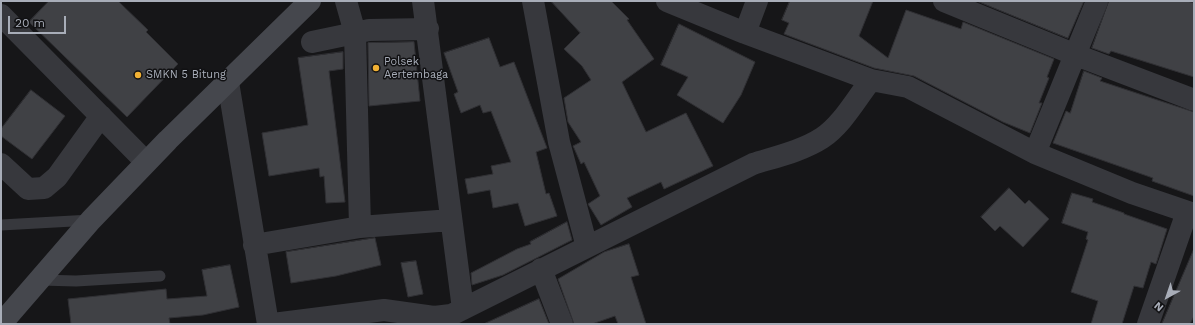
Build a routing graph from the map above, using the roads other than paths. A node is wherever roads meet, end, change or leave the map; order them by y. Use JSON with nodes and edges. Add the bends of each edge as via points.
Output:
{"nodes":[{"id":1,"x":13,"y":1,"type":"edge"},
{"id":2,"x":310,"y":1,"type":"edge"},
{"id":3,"x":346,"y":1,"type":"edge"},
{"id":4,"x":423,"y":1,"type":"edge"},
{"id":5,"x":533,"y":1,"type":"edge"},
{"id":6,"x":667,"y":1,"type":"edge"},
{"id":7,"x":757,"y":1,"type":"edge"},
{"id":8,"x":944,"y":1,"type":"edge"},
{"id":9,"x":1097,"y":1,"type":"edge"},
{"id":10,"x":1,"y":15,"type":"edge"},
{"id":11,"x":428,"y":29,"type":"junction"},
{"id":12,"x":355,"y":33,"type":"junction"},
{"id":13,"x":745,"y":33,"type":"junction"},
{"id":14,"x":312,"y":42,"type":"dead end"},
{"id":15,"x":1076,"y":55,"type":"junction"},
{"id":16,"x":871,"y":80,"type":"junction"},
{"id":17,"x":228,"y":82,"type":"junction"},
{"id":18,"x":1194,"y":100,"type":"edge"},
{"id":19,"x":101,"y":116,"type":"junction"},
{"id":20,"x":1035,"y":153,"type":"junction"},
{"id":21,"x":146,"y":162,"type":"junction"},
{"id":22,"x":1,"y":164,"type":"edge"},
{"id":23,"x":1191,"y":213,"type":"edge"},
{"id":24,"x":91,"y":220,"type":"junction"},
{"id":25,"x":451,"y":220,"type":"junction"},
{"id":26,"x":1,"y":225,"type":"edge"},
{"id":27,"x":360,"y":227,"type":"junction"},
{"id":28,"x":254,"y":245,"type":"junction"},
{"id":29,"x":587,"y":247,"type":"junction"},
{"id":30,"x":541,"y":269,"type":"junction"},
{"id":31,"x":160,"y":276,"type":"dead end"},
{"id":32,"x":40,"y":280,"type":"junction"},
{"id":33,"x":463,"y":309,"type":"junction"},
{"id":34,"x":409,"y":319,"type":"edge"},
{"id":35,"x":1,"y":324,"type":"edge"},
{"id":36,"x":275,"y":324,"type":"edge"},
{"id":37,"x":562,"y":324,"type":"edge"},
{"id":38,"x":1148,"y":324,"type":"edge"}],
"edges":[{"from":1,"to":10,"type":"street"},
{"from":2,"to":17,"type":"street"},
{"from":3,"to":12,"type":"street"},
{"from":4,"to":11,"type":"street"},
{"from":5,"to":29,"type":"street","via":[[559,142]]},
{"from":6,"to":13,"type":"street"},
{"from":7,"to":13,"type":"street"},
{"from":8,"to":15,"type":"street"},
{"from":9,"to":15,"type":"street"},
{"from":10,"to":19,"type":"street"},
{"from":11,"to":12,"type":"street","via":[[369,30]]},
{"from":11,"to":25,"type":"street"},
{"from":12,"to":14,"type":"street"},
{"from":12,"to":27,"type":"street"},
{"from":13,"to":16,"type":"street"},
{"from":15,"to":18,"type":"street"},
{"from":15,"to":20,"type":"street"},
{"from":16,"to":20,"type":"street","via":[[908,87]]},
{"from":16,"to":29,"type":"street","via":[[837,125],[822,138],[753,164]]},
{"from":17,"to":21,"type":"street"},
{"from":17,"to":28,"type":"street"},
{"from":19,"to":21,"type":"street"},
{"from":19,"to":22,"type":"street","via":[[57,178],[44,188],[28,189]]},
{"from":20,"to":23,"type":"street","via":[[1132,193]]},
{"from":21,"to":24,"type":"street"},
{"from":23,"to":38,"type":"street"},
{"from":24,"to":26,"type":"lane"},
{"from":24,"to":32,"type":"street"},
{"from":25,"to":27,"type":"street"},
{"from":25,"to":33,"type":"street"},
{"from":27,"to":28,"type":"street"},
{"from":28,"to":36,"type":"street"},
{"from":29,"to":30,"type":"street"},
{"from":30,"to":33,"type":"street"},
{"from":30,"to":37,"type":"street"},
{"from":31,"to":32,"type":"lane","via":[[76,281]]},
{"from":32,"to":35,"type":"street"},
{"from":33,"to":34,"type":"street","via":[[451,315]]},
{"from":34,"to":36,"type":"street","via":[[384,310]]}]}
